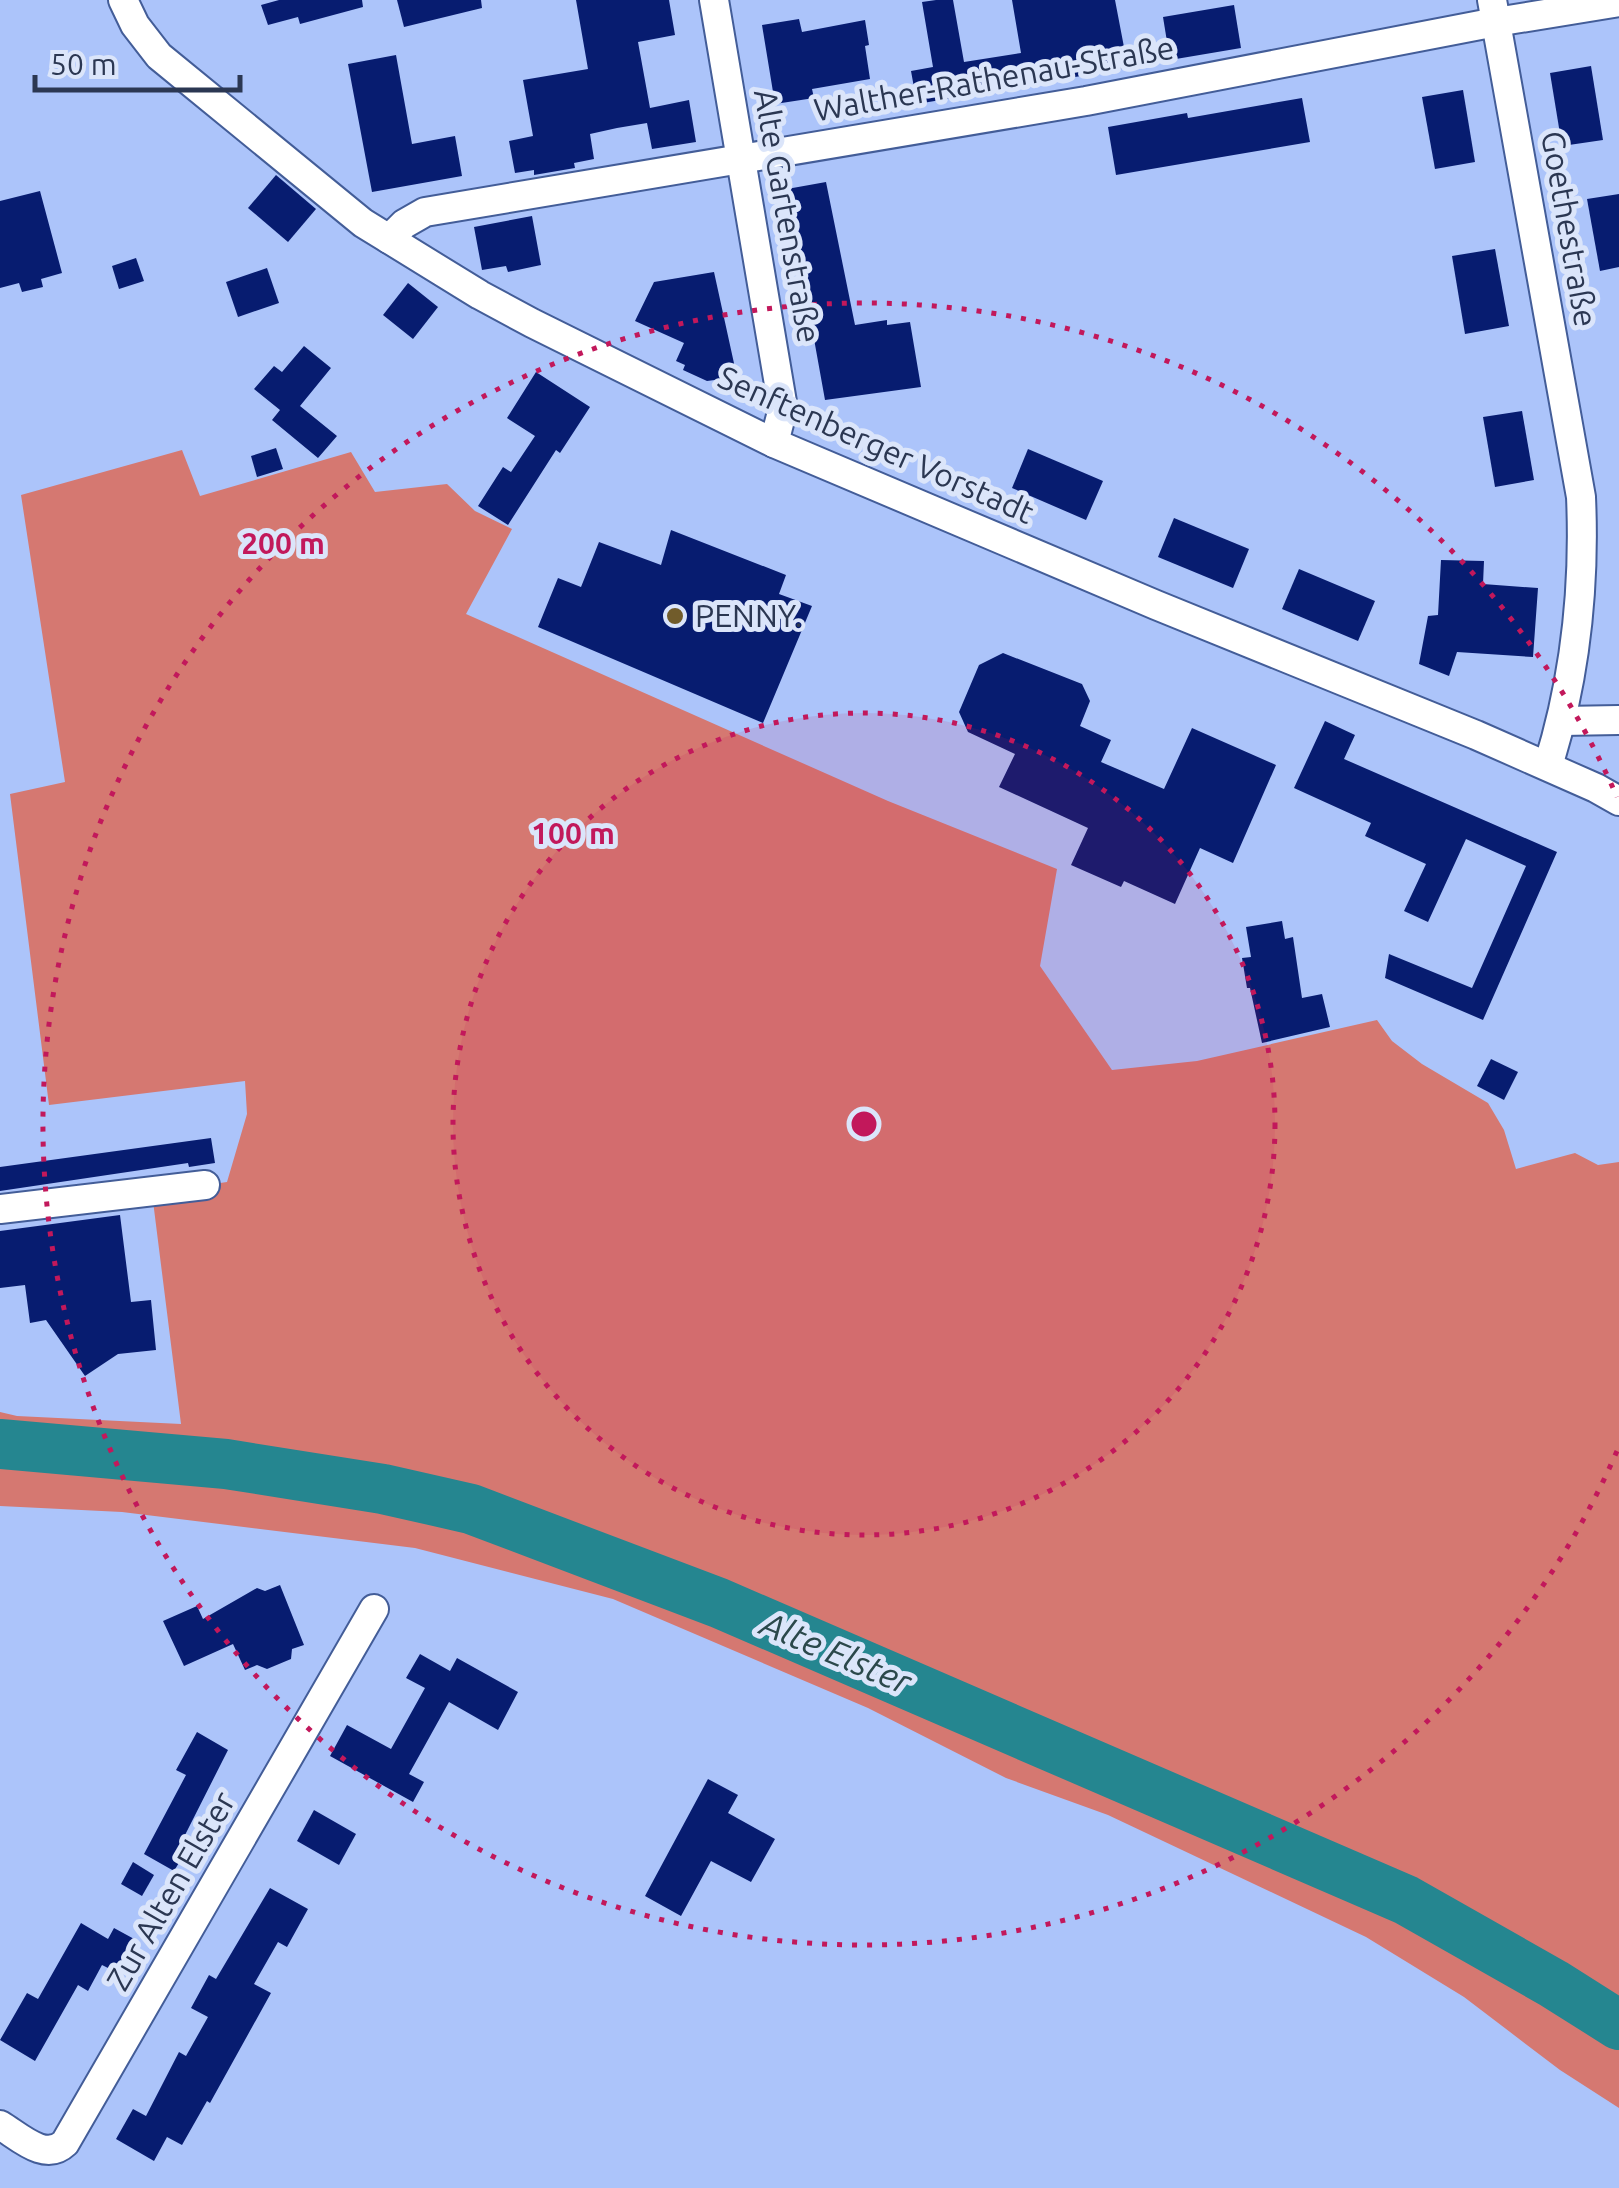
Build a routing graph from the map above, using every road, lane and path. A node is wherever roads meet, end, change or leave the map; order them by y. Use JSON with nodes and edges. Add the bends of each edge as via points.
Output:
{"nodes":[{"id":1,"x":123,"y":0,"type":"edge"},
{"id":2,"x":714,"y":0,"type":"edge"},
{"id":3,"x":1619,"y":2,"type":"edge"},
{"id":4,"x":1494,"y":11,"type":"edge"},
{"id":5,"x":742,"y":157,"type":"junction"},
{"id":6,"x":389,"y":239,"type":"junction"},
{"id":7,"x":774,"y":443,"type":"junction"},
{"id":8,"x":1619,"y":720,"type":"edge"},
{"id":9,"x":1562,"y":722,"type":"junction"},
{"id":10,"x":1548,"y":766,"type":"junction"},
{"id":11,"x":1619,"y":801,"type":"edge"},
{"id":12,"x":205,"y":1185,"type":"dead end"},
{"id":13,"x":0,"y":1209,"type":"edge"},
{"id":14,"x":374,"y":1609,"type":"dead end"},
{"id":15,"x":0,"y":2126,"type":"edge"}],
"edges":[{"from":1,"to":6,"type":"street","name":"Senftenberger Vorstadt","via":[[159,56]]},
{"from":2,"to":5,"type":"street","name":"Alte Gartenstraße"},
{"from":3,"to":4,"type":"street","name":"Walther-Rathenau-Straße"},
{"from":4,"to":5,"type":"street","name":"Walther-Rathenau-Straße","via":[[1086,101]]},
{"from":4,"to":9,"type":"street","name":"Goethestraße","via":[[1580,497],[1583,552]]},
{"from":5,"to":6,"type":"street","name":"Walther-Rathenau-Straße","via":[[426,212]]},
{"from":5,"to":7,"type":"street","name":"Alte Gartenstraße","via":[[783,408]]},
{"from":6,"to":7,"type":"street","name":"Senftenberger Vorstadt","via":[[480,295]]},
{"from":7,"to":10,"type":"street","name":"Senftenberger Vorstadt"},
{"from":8,"to":9,"type":"street"},
{"from":9,"to":10,"type":"street","name":"Goethestraße"},
{"from":10,"to":11,"type":"street","name":"Senftenberger Vorstadt"},
{"from":12,"to":13,"type":"street"},
{"from":14,"to":15,"type":"street","name":"Zur Alten Elster","via":[[65,2142],[44,2151]]}]}
